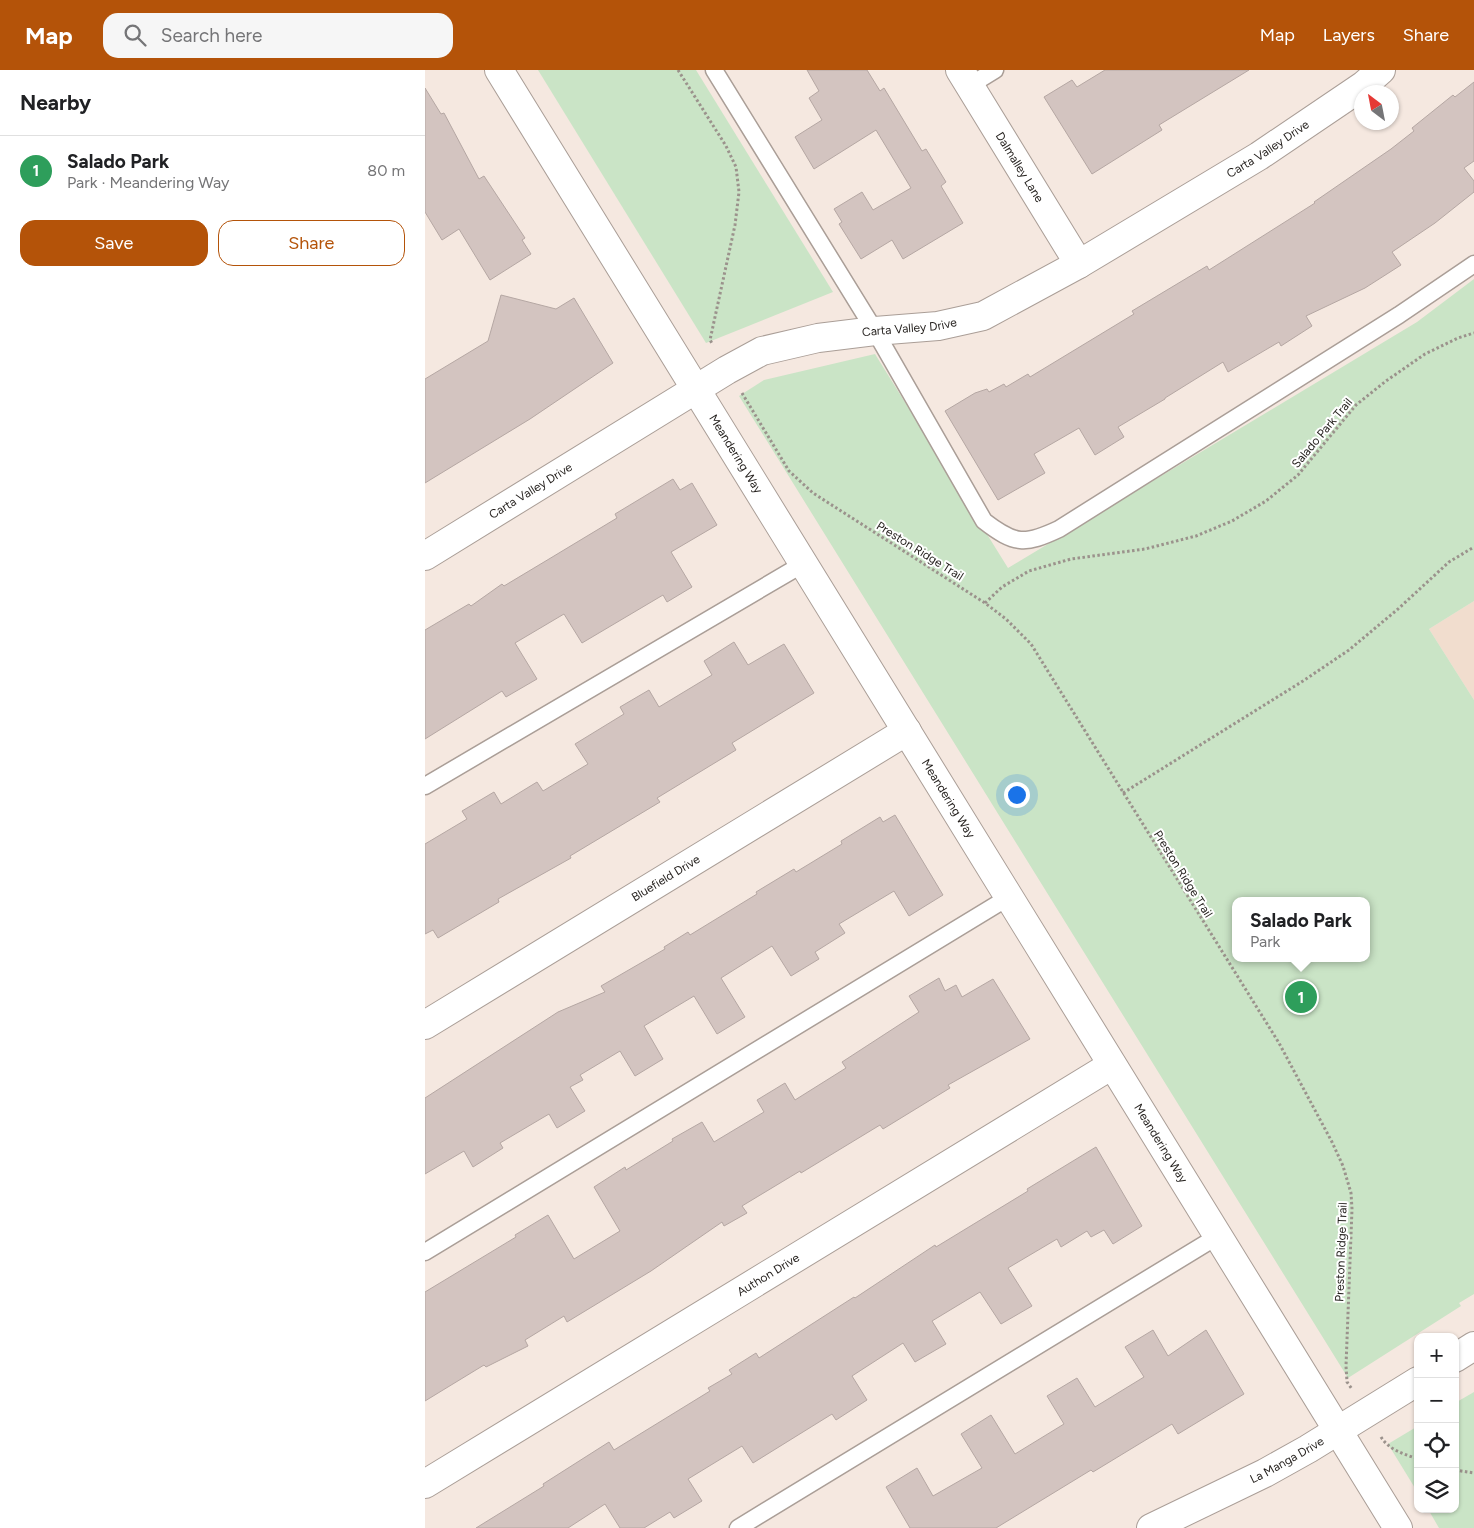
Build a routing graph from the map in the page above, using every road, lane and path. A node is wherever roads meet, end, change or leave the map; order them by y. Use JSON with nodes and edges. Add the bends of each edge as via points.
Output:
{"nodes":[{"id":1,"x":499,"y":70,"type":"edge"},
{"id":2,"x":677,"y":70,"type":"edge"},
{"id":3,"x":714,"y":70,"type":"edge"},
{"id":4,"x":995,"y":70,"type":"edge"},
{"id":5,"x":1381,"y":70,"type":"edge"},
{"id":6,"x":965,"y":78,"type":"edge"},
{"id":7,"x":1079,"y":264,"type":"junction"},
{"id":8,"x":1474,"y":264,"type":"edge"},
{"id":9,"x":875,"y":331,"type":"junction"},
{"id":10,"x":1474,"y":333,"type":"edge"},
{"id":11,"x":710,"y":340,"type":"dead end"},
{"id":12,"x":697,"y":390,"type":"junction"},
{"id":13,"x":745,"y":398,"type":"dead end"},
{"id":14,"x":1474,"y":547,"type":"edge"},
{"id":15,"x":425,"y":556,"type":"edge"},
{"id":16,"x":803,"y":564,"type":"junction"},
{"id":17,"x":985,"y":603,"type":"junction"},
{"id":18,"x":907,"y":731,"type":"junction"},
{"id":19,"x":425,"y":786,"type":"edge"},
{"id":20,"x":1123,"y":794,"type":"junction"},
{"id":21,"x":1009,"y":897,"type":"junction"},
{"id":22,"x":425,"y":1024,"type":"edge"},
{"id":23,"x":1112,"y":1065,"type":"junction"},
{"id":24,"x":1218,"y":1236,"type":"junction"},
{"id":25,"x":425,"y":1252,"type":"edge"},
{"id":26,"x":1474,"y":1346,"type":"edge"},
{"id":27,"x":1459,"y":1355,"type":"edge"},
{"id":28,"x":1414,"y":1383,"type":"edge"},
{"id":29,"x":1366,"y":1413,"type":"junction"},
{"id":30,"x":1338,"y":1430,"type":"junction"},
{"id":31,"x":1414,"y":1458,"type":"edge"},
{"id":32,"x":1459,"y":1470,"type":"edge"},
{"id":33,"x":1474,"y":1472,"type":"edge"},
{"id":34,"x":425,"y":1484,"type":"edge"},
{"id":35,"x":738,"y":1528,"type":"edge"},
{"id":36,"x":1151,"y":1528,"type":"edge"},
{"id":37,"x":1398,"y":1528,"type":"edge"}],
"edges":[{"from":1,"to":12,"type":"street","name":"Meandering Way"},
{"from":2,"to":11,"type":"path","via":[[736,166],[739,192],[735,224]]},
{"from":3,"to":9,"type":"lane"},
{"from":4,"to":6,"type":"lane"},
{"from":5,"to":7,"type":"street","name":"Carta Valley Drive","via":[[1365,85],[1259,156]]},
{"from":6,"to":7,"type":"street","name":"Dalmalley Lane"},
{"from":7,"to":9,"type":"street","name":"Carta Valley Drive","via":[[983,316],[938,326]]},
{"from":8,"to":9,"type":"lane","via":[[1399,315],[1068,524],[1038,539],[1013,540],[984,521]]},
{"from":9,"to":12,"type":"street","name":"Carta Valley Drive","via":[[818,338],[762,351]]},
{"from":10,"to":17,"type":"path","name":"Salado Park Trail","via":[[1425,354],[1387,380],[1356,405],[1298,475],[1266,501],[1231,521],[1196,536],[1145,549],[1071,559],[1029,571],[1002,587]]},
{"from":12,"to":15,"type":"street","name":"Carta Valley Drive"},
{"from":12,"to":16,"type":"street","name":"Meandering Way"},
{"from":13,"to":17,"type":"path","name":"Preston Ridge Trail","via":[[789,471],[813,493]]},
{"from":14,"to":20,"type":"path","via":[[1449,562],[1341,655]]},
{"from":16,"to":18,"type":"street","name":"Meandering Way"},
{"from":16,"to":19,"type":"lane"},
{"from":17,"to":20,"type":"path","name":"Preston Ridge Trail","via":[[1031,644]]},
{"from":18,"to":21,"type":"street","name":"Meandering Way"},
{"from":18,"to":22,"type":"street","name":"Bluefield Drive"},
{"from":20,"to":29,"type":"path","name":"Preston Ridge Trail","via":[[1279,1043],[1343,1166],[1352,1209],[1347,1382]]},
{"from":21,"to":23,"type":"street","name":"Meandering Way"},
{"from":21,"to":25,"type":"lane"},
{"from":23,"to":24,"type":"street","name":"Meandering Way"},
{"from":23,"to":34,"type":"street","name":"Authon Drive"},
{"from":24,"to":30,"type":"street","name":"Meandering Way"},
{"from":24,"to":35,"type":"lane"},
{"from":26,"to":27,"type":"street"},
{"from":28,"to":29,"type":"street","name":"La Manga Drive"},
{"from":29,"to":30,"type":"street","name":"La Manga Drive"},
{"from":29,"to":31,"type":"path","name":"Preston Ridge Trail","via":[[1385,1445]]},
{"from":30,"to":36,"type":"street","name":"La Manga Drive","via":[[1265,1473]]},
{"from":30,"to":37,"type":"street","name":"Meandering Way"},
{"from":32,"to":33,"type":"path"}]}
